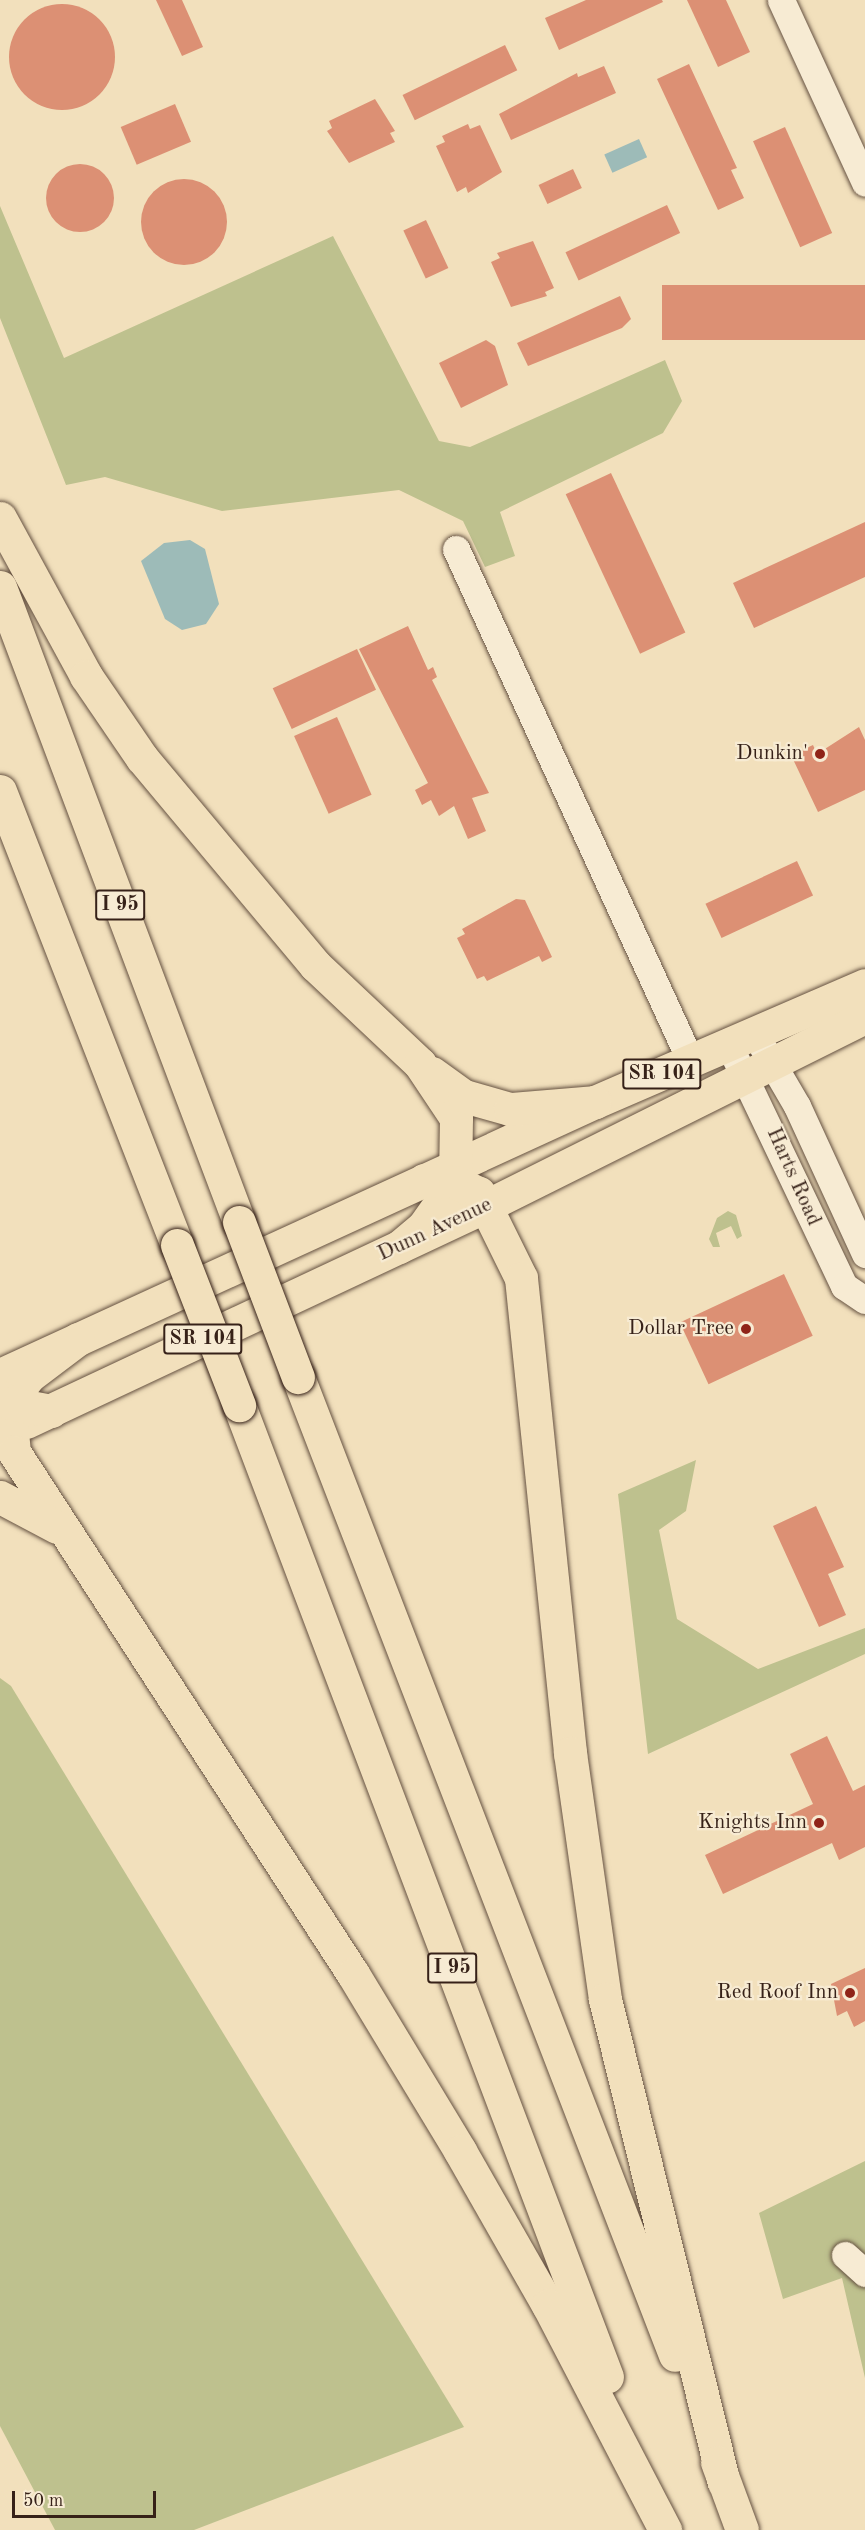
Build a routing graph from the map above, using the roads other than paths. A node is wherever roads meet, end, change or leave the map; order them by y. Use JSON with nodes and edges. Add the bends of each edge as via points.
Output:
{"nodes":[{"id":1,"x":781,"y":0,"type":"edge"},
{"id":2,"x":865,"y":183,"type":"edge"},
{"id":3,"x":0,"y":518,"type":"edge"},
{"id":4,"x":456,"y":549,"type":"dead end"},
{"id":5,"x":0,"y":587,"type":"edge"},
{"id":6,"x":0,"y":791,"type":"edge"},
{"id":7,"x":865,"y":985,"type":"edge"},
{"id":8,"x":865,"y":1017,"type":"edge"},
{"id":9,"x":742,"y":1041,"type":"junction"},
{"id":10,"x":691,"y":1062,"type":"junction"},
{"id":11,"x":420,"y":1064,"type":"junction"},
{"id":12,"x":772,"y":1064,"type":"junction"},
{"id":13,"x":743,"y":1077,"type":"junction"},
{"id":14,"x":595,"y":1102,"type":"junction"},
{"id":15,"x":446,"y":1175,"type":"junction"},
{"id":16,"x":486,"y":1206,"type":"junction"},
{"id":17,"x":399,"y":1247,"type":"junction"},
{"id":18,"x":865,"y":1254,"type":"edge"},
{"id":19,"x":865,"y":1300,"type":"edge"},
{"id":20,"x":3,"y":1408,"type":"edge"},
{"id":21,"x":0,"y":1497,"type":"edge"},
{"id":22,"x":67,"y":1534,"type":"junction"},
{"id":23,"x":845,"y":2255,"type":"dead end"},
{"id":24,"x":865,"y":2273,"type":"edge"},
{"id":25,"x":724,"y":2482,"type":"junction"},
{"id":26,"x":665,"y":2530,"type":"edge"},
{"id":27,"x":742,"y":2530,"type":"edge"}],
"edges":[{"from":1,"to":2,"type":"street"},
{"from":3,"to":11,"type":"main road","via":[[86,676],[192,824],[315,965]]},
{"from":4,"to":10,"type":"street"},
{"from":5,"to":25,"type":"main road","number":"I 95","bridge":true,"via":[[298,1377]]},
{"from":6,"to":26,"type":"main road","number":"I 95","bridge":true,"via":[[239,1405]]},
{"from":7,"to":9,"type":"main road","number":"SR 104"},
{"from":8,"to":12,"type":"main road","name":"Dunn Avenue","number":"SR 104"},
{"from":9,"to":10,"type":"main road","number":"SR 104"},
{"from":9,"to":12,"type":"street","name":"Harts Road"},
{"from":9,"to":13,"type":"street","name":"Harts Road"},
{"from":10,"to":14,"type":"main road","number":"SR 104"},
{"from":11,"to":14,"type":"main road","via":[[464,1096],[510,1108]]},
{"from":11,"to":15,"type":"main road","via":[[456,1118]]},
{"from":12,"to":13,"type":"main road","name":"Dunn Avenue","number":"SR 104"},
{"from":12,"to":18,"type":"street","name":"Harts Road"},
{"from":13,"to":16,"type":"main road","name":"Dunn Avenue","number":"SR 104"},
{"from":13,"to":19,"type":"street","name":"Harts Road","via":[[844,1286]]},
{"from":14,"to":15,"type":"main road","number":"SR 104"},
{"from":15,"to":16,"type":"main road","via":[[479,1193]]},
{"from":15,"to":17,"type":"main road","via":[[423,1227]]},
{"from":15,"to":20,"type":"main road","number":"SR 104","via":[[78,1339],[29,1376]]},
{"from":16,"to":17,"type":"main road","name":"Dunn Avenue","number":"SR 104"},
{"from":16,"to":25,"type":"main road","via":[[521,1278],[529,1322],[569,1741],[605,1999]]},
{"from":17,"to":20,"type":"main road","name":"Dunn Avenue","number":"SR 104","via":[[51,1411]]},
{"from":20,"to":22,"type":"main road","via":[[28,1479]]},
{"from":21,"to":22,"type":"main road"},
{"from":22,"to":26,"type":"main road","via":[[460,2151],[548,2305]]},
{"from":23,"to":24,"type":"street"},
{"from":25,"to":27,"type":"main road","number":"I 95"}]}
